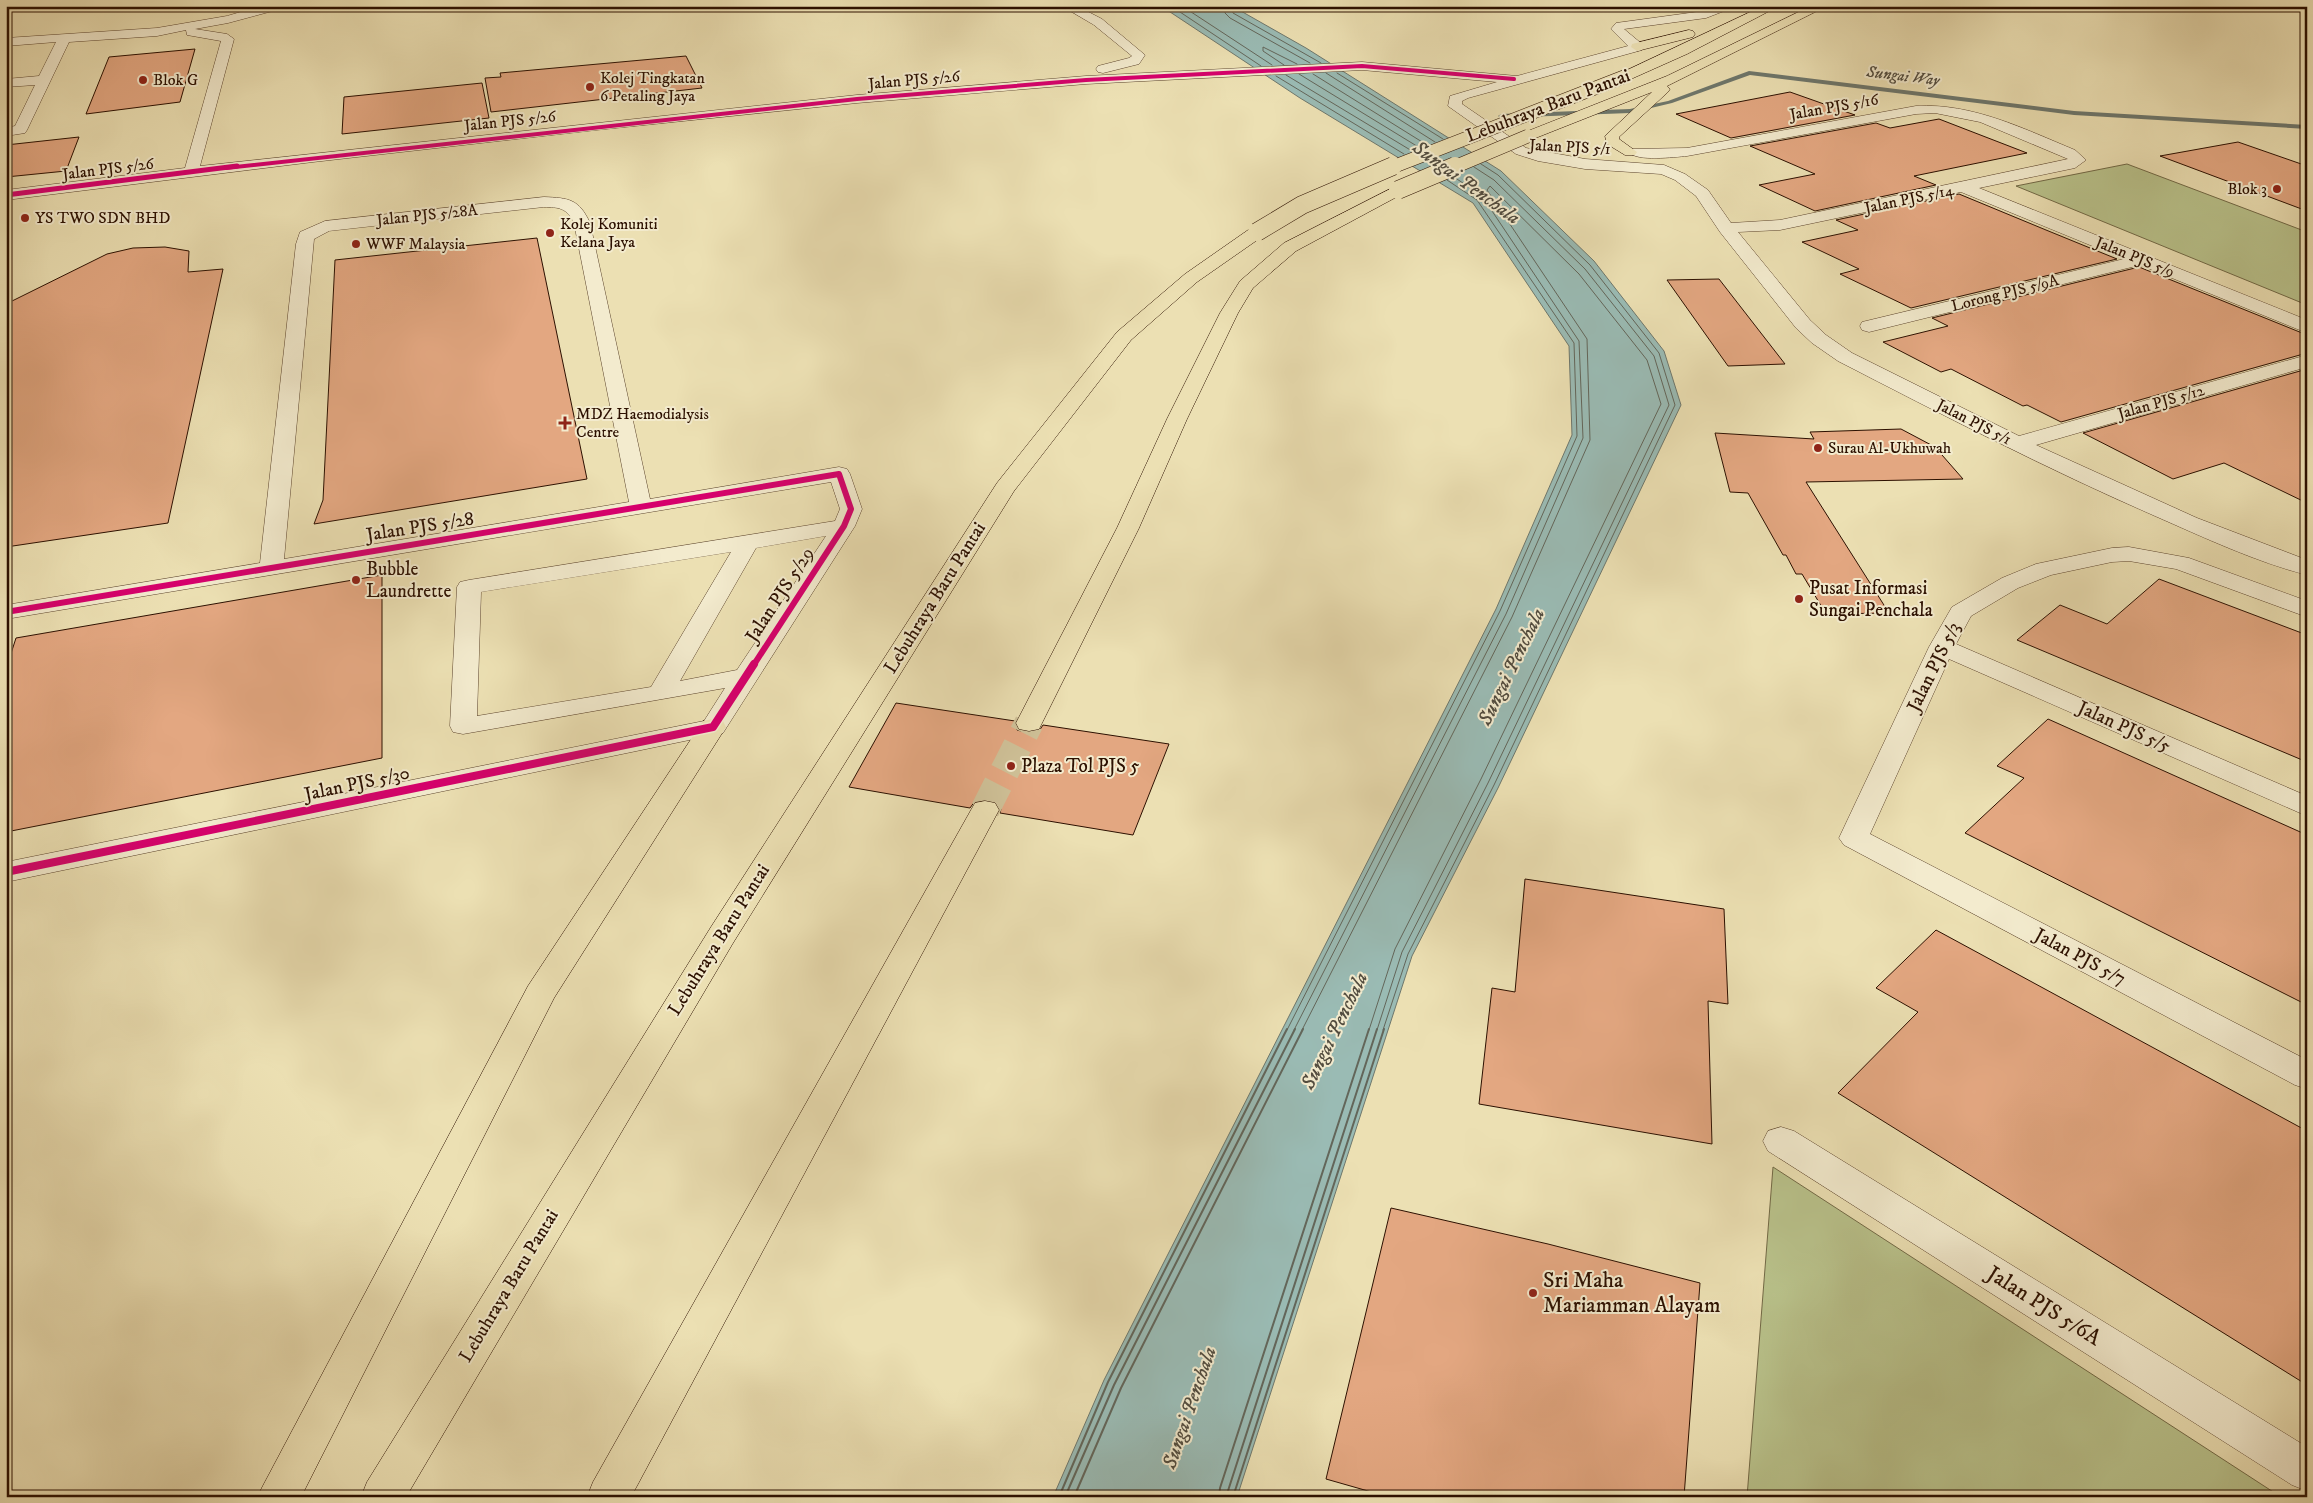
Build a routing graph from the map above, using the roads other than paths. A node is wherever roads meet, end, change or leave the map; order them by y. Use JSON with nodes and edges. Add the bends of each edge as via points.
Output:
{"nodes":[{"id":1,"x":276,"y":6,"type":"edge"},
{"id":2,"x":1068,"y":6,"type":"edge"},
{"id":3,"x":1731,"y":6,"type":"edge"},
{"id":4,"x":1773,"y":6,"type":"edge"},
{"id":5,"x":1820,"y":6,"type":"edge"},
{"id":6,"x":1734,"y":26,"type":"junction"},
{"id":7,"x":157,"y":32,"type":"junction"},
{"id":8,"x":65,"y":37,"type":"junction"},
{"id":9,"x":6,"y":42,"type":"edge"},
{"id":10,"x":1637,"y":46,"type":"junction"},
{"id":11,"x":1069,"y":67,"type":"dead end"},
{"id":12,"x":1547,"y":71,"type":"junction"},
{"id":13,"x":1444,"y":72,"type":"junction"},
{"id":14,"x":1085,"y":76,"type":"junction"},
{"id":15,"x":1514,"y":79,"type":"junction"},
{"id":16,"x":43,"y":80,"type":"junction"},
{"id":17,"x":6,"y":83,"type":"edge"},
{"id":18,"x":1463,"y":95,"type":"junction"},
{"id":19,"x":1647,"y":95,"type":"junction"},
{"id":20,"x":13,"y":131,"type":"edge"},
{"id":21,"x":1506,"y":142,"type":"junction"},
{"id":22,"x":1630,"y":152,"type":"junction"},
{"id":23,"x":1687,"y":152,"type":"junction"},
{"id":24,"x":2070,"y":153,"type":"joint"},
{"id":25,"x":1601,"y":166,"type":"junction"},
{"id":26,"x":1688,"y":170,"type":"junction"},
{"id":27,"x":191,"y":173,"type":"junction"},
{"id":28,"x":1962,"y":188,"type":"junction"},
{"id":29,"x":1702,"y":193,"type":"junction"},
{"id":30,"x":6,"y":195,"type":"edge"},
{"id":31,"x":1726,"y":228,"type":"junction"},
{"id":32,"x":2141,"y":260,"type":"junction"},
{"id":33,"x":1869,"y":326,"type":"dead end"},
{"id":34,"x":2307,"y":327,"type":"edge"},
{"id":35,"x":2307,"y":361,"type":"edge"},
{"id":36,"x":2016,"y":444,"type":"junction"},
{"id":37,"x":839,"y":474,"type":"joint"},
{"id":38,"x":641,"y":507,"type":"junction"},
{"id":39,"x":844,"y":526,"type":"junction"},
{"id":40,"x":748,"y":542,"type":"junction"},
{"id":41,"x":2302,"y":563,"type":"edge"},
{"id":42,"x":271,"y":568,"type":"junction"},
{"id":43,"x":2307,"y":610,"type":"edge"},
{"id":44,"x":6,"y":612,"type":"edge"},
{"id":45,"x":1942,"y":647,"type":"junction"},
{"id":46,"x":746,"y":676,"type":"junction"},
{"id":47,"x":660,"y":693,"type":"junction"},
{"id":48,"x":1029,"y":723,"type":"tunnel mouth"},
{"id":49,"x":713,"y":727,"type":"junction"},
{"id":50,"x":2307,"y":807,"type":"edge"},
{"id":51,"x":985,"y":810,"type":"tunnel mouth"},
{"id":52,"x":1854,"y":838,"type":"joint"},
{"id":53,"x":6,"y":872,"type":"edge"},
{"id":54,"x":2307,"y":1076,"type":"edge"},
{"id":55,"x":1781,"y":1141,"type":"dead end"},
{"id":56,"x":2307,"y":1471,"type":"edge"},
{"id":57,"x":278,"y":1497,"type":"edge"},
{"id":58,"x":382,"y":1497,"type":"edge"},
{"id":59,"x":608,"y":1497,"type":"edge"}],
"edges":[{"from":1,"to":7,"type":"street"},
{"from":2,"to":14,"type":"street","via":[[1098,22],[1139,56],[1134,61]]},
{"from":3,"to":10,"type":"street","via":[[1706,14],[1620,26],[1617,29]]},
{"from":4,"to":6,"type":"highway","name":"Lebuhraya Baru Pantai"},
{"from":5,"to":19,"type":"highway","via":[[1672,79]]},
{"from":6,"to":10,"type":"highway","via":[[1705,29]]},
{"from":6,"to":58,"type":"highway","name":"Lebuhraya Baru Pantai","bridge":true,"via":[[1626,76],[1358,180],[1302,206],[1257,232],[1192,278],[1124,336],[1004,488],[722,935]]},
{"from":7,"to":8,"type":"street"},
{"from":7,"to":27,"type":"street","via":[[190,32],[228,39]]},
{"from":8,"to":9,"type":"street"},
{"from":8,"to":16,"type":"street"},
{"from":10,"to":12,"type":"street"},
{"from":11,"to":14,"type":"street"},
{"from":12,"to":13,"type":"street"},
{"from":12,"to":15,"type":"street"},
{"from":13,"to":14,"type":"street","via":[[1362,66]]},
{"from":13,"to":15,"type":"street"},
{"from":13,"to":18,"type":"street","via":[[1455,76],[1467,87]]},
{"from":14,"to":27,"type":"street","name":"Jalan PJS 5/26","via":[[1021,78]]},
{"from":15,"to":18,"type":"street"},
{"from":16,"to":17,"type":"street"},
{"from":16,"to":20,"type":"street"},
{"from":18,"to":21,"type":"street","via":[[1455,99],[1455,106]]},
{"from":19,"to":22,"type":"highway","via":[[1612,136],[1612,141]]},
{"from":19,"to":48,"type":"highway","name":"Lebuhraya Baru Pantai","bridge":true,"via":[[1398,190],[1290,247],[1246,285],[1229,313],[1128,528]]},
{"from":21,"to":22,"type":"street","name":"Jalan PJS 5/1","via":[[1539,148],[1614,148]]},
{"from":21,"to":25,"type":"street","name":"Jalan PJS 5/1","via":[[1538,156]]},
{"from":22,"to":23,"type":"street","name":"Jalan PJS 5/16"},
{"from":22,"to":25,"type":"street","via":[[1631,159],[1626,162]]},
{"from":22,"to":26,"type":"street","name":"Jalan PJS 5/1"},
{"from":23,"to":24,"type":"street","name":"Jalan PJS 5/16","via":[[1935,109],[1984,118]]},
{"from":23,"to":26,"type":"street","via":[[1684,161]]},
{"from":24,"to":28,"type":"street","name":"Jalan PJS 5/14","via":[[2078,160],[2070,165]]},
{"from":25,"to":29,"type":"street","name":"Jalan PJS 5/1","via":[[1664,170]]},
{"from":26,"to":29,"type":"street","name":"Jalan PJS 5/1","via":[[1701,184]]},
{"from":27,"to":30,"type":"street","name":"Jalan PJS 5/26"},
{"from":28,"to":31,"type":"street","name":"Jalan PJS 5/14","via":[[1780,225]]},
{"from":28,"to":32,"type":"street","name":"Jalan PJS 5/9"},
{"from":29,"to":31,"type":"street","name":"Jalan PJS 5/1"},
{"from":31,"to":36,"type":"street","name":"Jalan PJS 5/1","via":[[1819,340],[1845,357]]},
{"from":32,"to":33,"type":"street","name":"Lorong PJS 5/9A"},
{"from":32,"to":34,"type":"street","name":"Jalan PJS 5/9"},
{"from":35,"to":36,"type":"street","name":"Jalan PJS 5/12"},
{"from":36,"to":41,"type":"street","name":"Jalan PJS 5/1","via":[[2157,508]]},
{"from":37,"to":38,"type":"street","name":"Jalan PJS 5/28"},
{"from":37,"to":39,"type":"street","name":"Jalan PJS 5/29","via":[[851,509]]},
{"from":38,"to":42,"type":"street","name":"Jalan PJS 5/28"},
{"from":38,"to":42,"type":"street","name":"Jalan PJS 5/28A","via":[[582,223],[576,209],[568,203],[544,202],[326,226],[306,236],[304,244]]},
{"from":39,"to":40,"type":"street"},
{"from":39,"to":46,"type":"street","name":"Jalan PJS 5/29"},
{"from":40,"to":47,"type":"street"},
{"from":40,"to":47,"type":"street","via":[[468,588],[463,726]]},
{"from":42,"to":44,"type":"street","name":"Jalan PJS 5/28"},
{"from":43,"to":45,"type":"street","name":"Jalan PJS 5/3","via":[[2181,563],[2129,554],[2112,555],[2044,569],[2002,587],[1961,612]]},
{"from":45,"to":50,"type":"street","name":"Jalan PJS 5/5"},
{"from":45,"to":52,"type":"street","name":"Jalan PJS 5/3"},
{"from":46,"to":47,"type":"street"},
{"from":46,"to":49,"type":"street","name":"Jalan PJS 5/29"},
{"from":49,"to":53,"type":"street","name":"Jalan PJS 5/30"},
{"from":49,"to":57,"type":"highway","via":[[540,994]]},
{"from":51,"to":59,"type":"highway"},
{"from":52,"to":54,"type":"street","name":"Jalan PJS 5/7"},
{"from":55,"to":56,"type":"street","name":"Jalan PJS 5/6A"}]}
